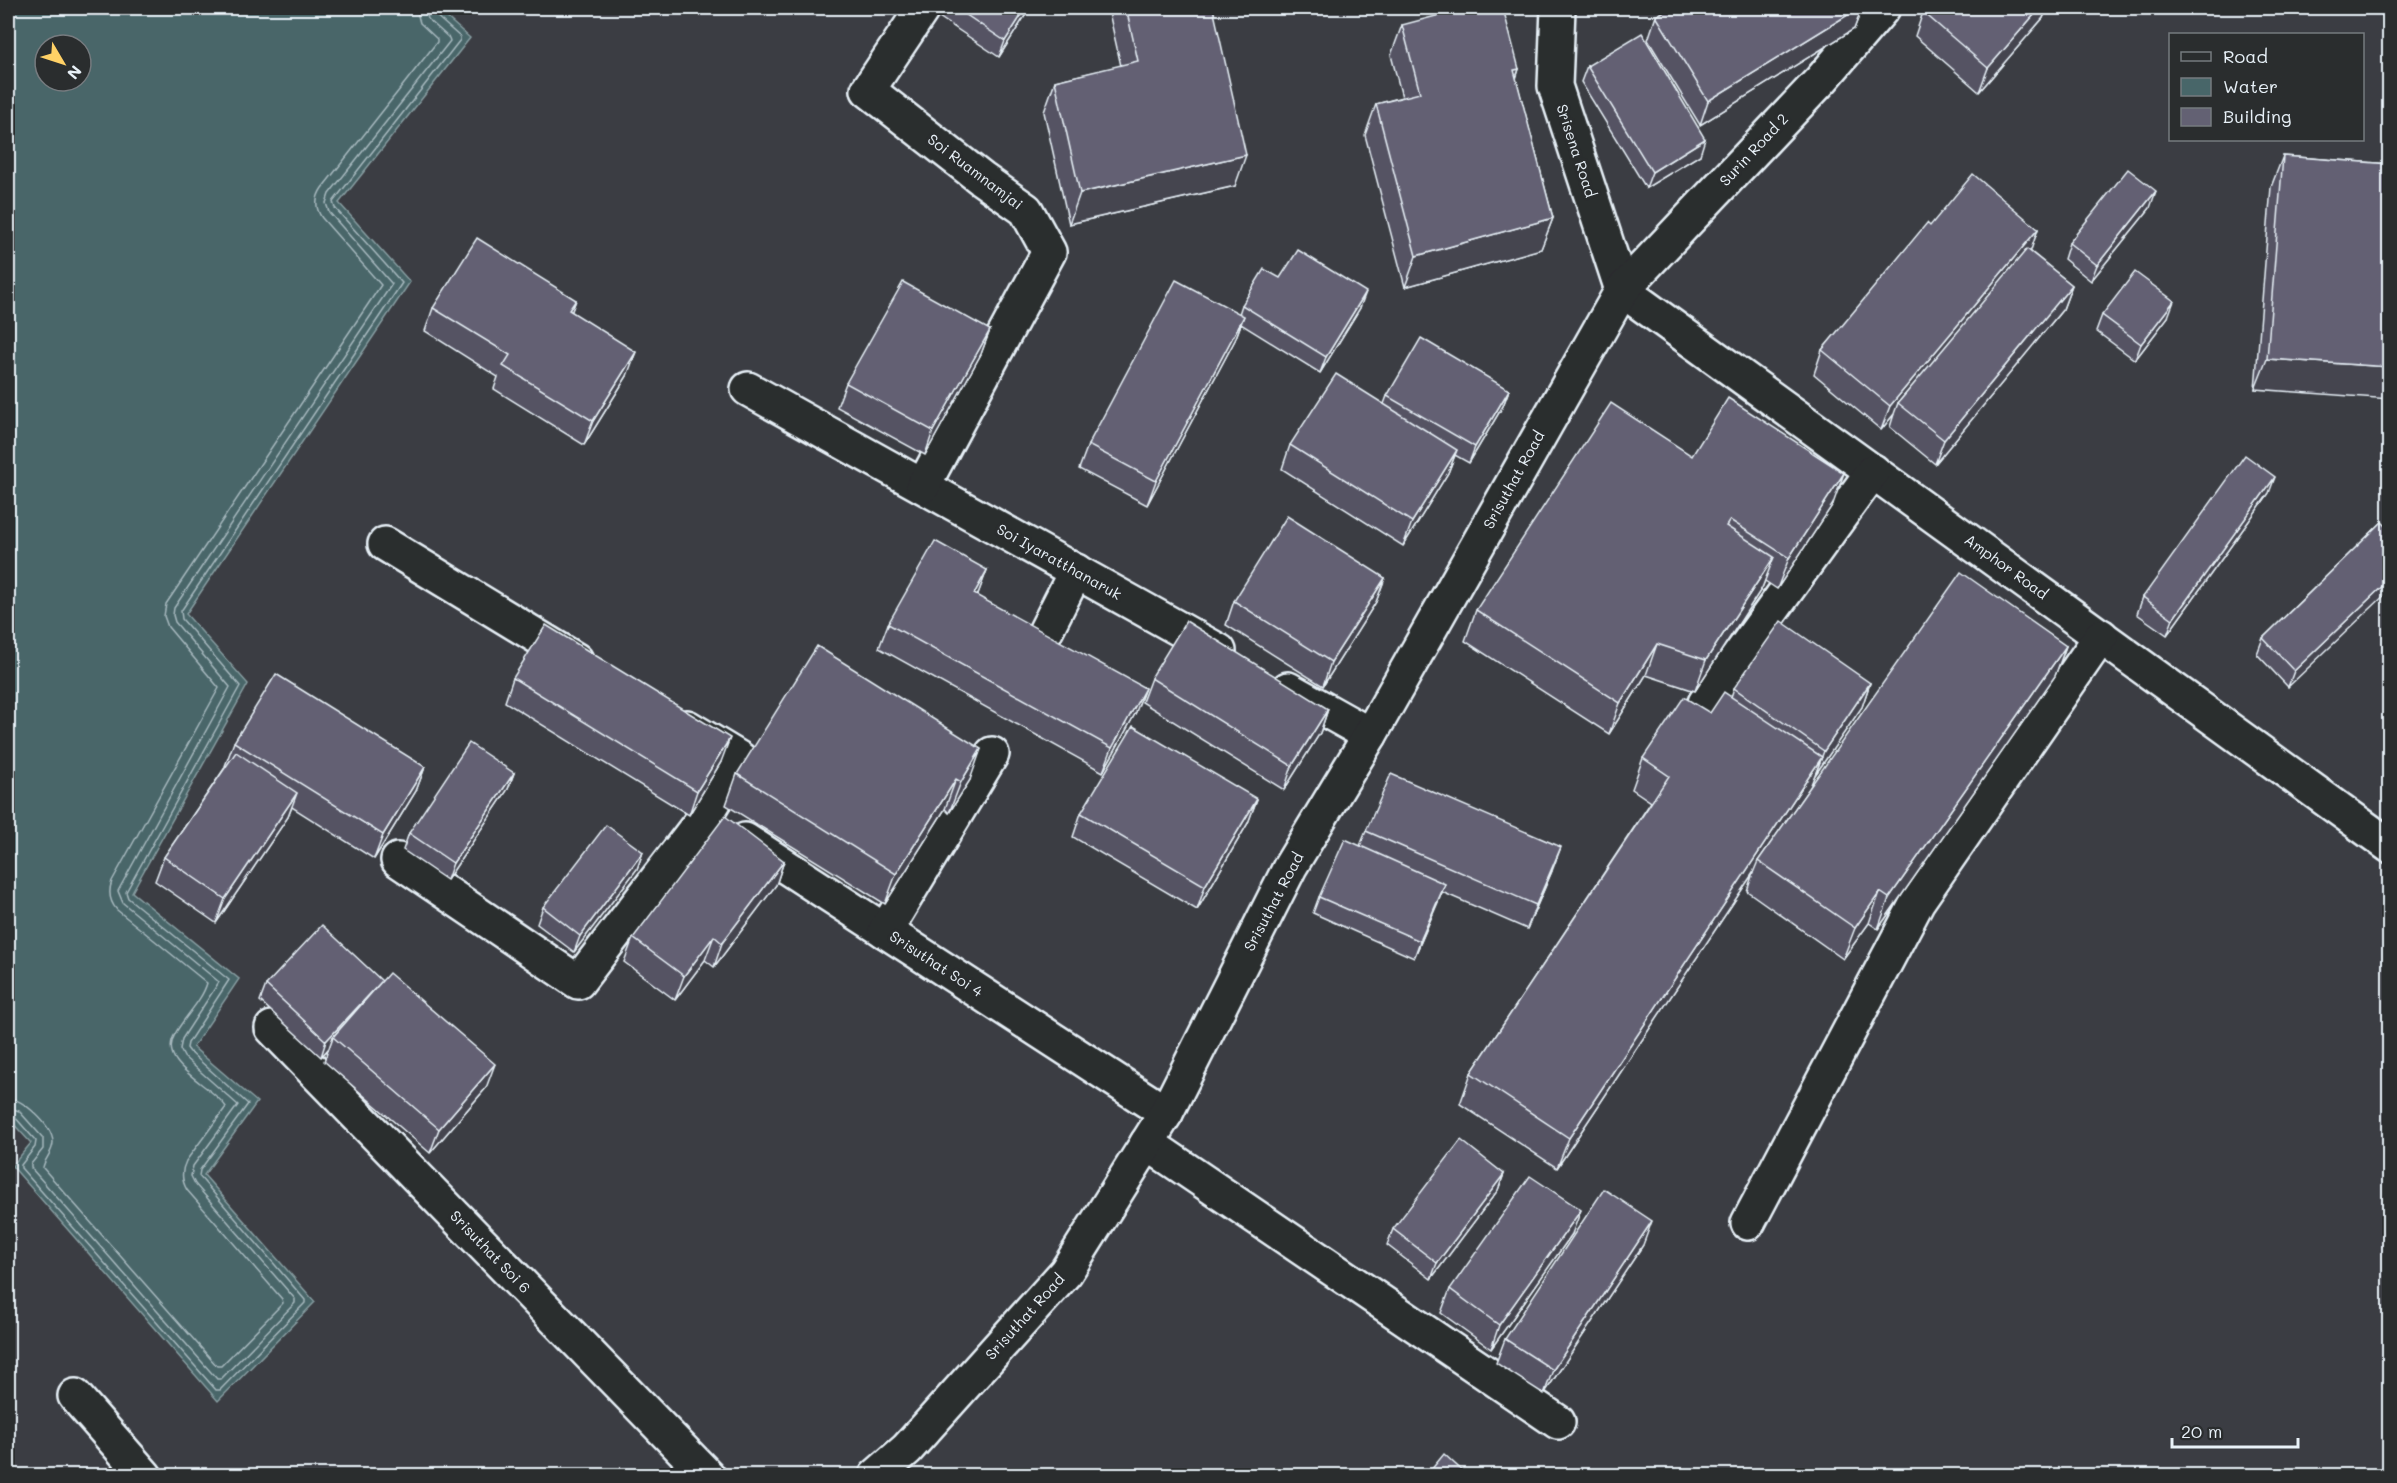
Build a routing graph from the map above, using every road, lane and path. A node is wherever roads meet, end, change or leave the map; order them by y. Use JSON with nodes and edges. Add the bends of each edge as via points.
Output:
{"nodes":[{"id":1,"x":923,"y":8,"type":"edge"},
{"id":2,"x":1558,"y":8,"type":"edge"},
{"id":3,"x":1883,"y":8,"type":"edge"},
{"id":4,"x":1622,"y":290,"type":"junction"},
{"id":5,"x":748,"y":389,"type":"dead end"},
{"id":6,"x":1872,"y":471,"type":"junction"},
{"id":7,"x":923,"y":486,"type":"junction"},
{"id":8,"x":385,"y":544,"type":"dead end"},
{"id":9,"x":1076,"y":571,"type":"junction"},
{"id":10,"x":1043,"y":636,"type":"edge"},
{"id":11,"x":2101,"y":636,"type":"junction"},
{"id":12,"x":598,"y":673,"type":"edge"},
{"id":13,"x":1705,"y":703,"type":"dead end"},
{"id":14,"x":659,"y":710,"type":"edge"},
{"id":15,"x":1370,"y":735,"type":"junction"},
{"id":16,"x":992,"y":754,"type":"dead end"},
{"id":17,"x":706,"y":815,"type":"junction"},
{"id":18,"x":2390,"y":846,"type":"edge"},
{"id":19,"x":398,"y":861,"type":"dead end"},
{"id":20,"x":885,"y":931,"type":"junction"},
{"id":21,"x":272,"y":1028,"type":"dead end"},
{"id":22,"x":1166,"y":1113,"type":"junction"},
{"id":23,"x":1147,"y":1143,"type":"junction"},
{"id":24,"x":1748,"y":1223,"type":"dead end"},
{"id":25,"x":75,"y":1396,"type":"dead end"},
{"id":26,"x":1558,"y":1422,"type":"dead end"},
{"id":27,"x":145,"y":1476,"type":"edge"},
{"id":28,"x":708,"y":1476,"type":"edge"},
{"id":29,"x":876,"y":1476,"type":"edge"}],
"edges":[{"from":1,"to":7,"type":"street","name":"Soi Ruamnamjai","via":[[868,90],[1026,210],[1049,252]]},
{"from":2,"to":4,"type":"street","name":"Srisena Road","via":[[1555,86]]},
{"from":3,"to":4,"type":"street","name":"Surin Road 2","via":[[1821,80]]},
{"from":4,"to":6,"type":"street","name":"Amphor Road"},
{"from":4,"to":15,"type":"street","name":"Srisuthat Road"},
{"from":5,"to":7,"type":"street","name":"Soi Iyaratthanaruk"},
{"from":6,"to":11,"type":"street","name":"Amphor Road"},
{"from":6,"to":13,"type":"street"},
{"from":7,"to":9,"type":"street","name":"Soi Iyaratthanaruk"},
{"from":8,"to":12,"type":"street"},
{"from":9,"to":10,"type":"street"},
{"from":9,"to":15,"type":"street","name":"Soi Iyaratthanaruk"},
{"from":11,"to":18,"type":"street","name":"Amphor Road"},
{"from":11,"to":24,"type":"street","via":[[1918,901]]},
{"from":14,"to":17,"type":"street","via":[[740,759]]},
{"from":15,"to":22,"type":"street","name":"Srisuthat Road","via":[[1290,867]]},
{"from":16,"to":20,"type":"street"},
{"from":17,"to":19,"type":"street","via":[[578,982]]},
{"from":17,"to":20,"type":"street","name":"Srisuthat Soi 4"},
{"from":20,"to":22,"type":"street","name":"Srisuthat Soi 4"},
{"from":21,"to":28,"type":"street","name":"Srisuthat Soi 6"},
{"from":22,"to":23,"type":"street","name":"Srisuthat Road"},
{"from":23,"to":26,"type":"street"},
{"from":23,"to":29,"type":"street","name":"Srisuthat Road","via":[[1066,1272],[906,1449]]},
{"from":25,"to":27,"type":"street"}]}
